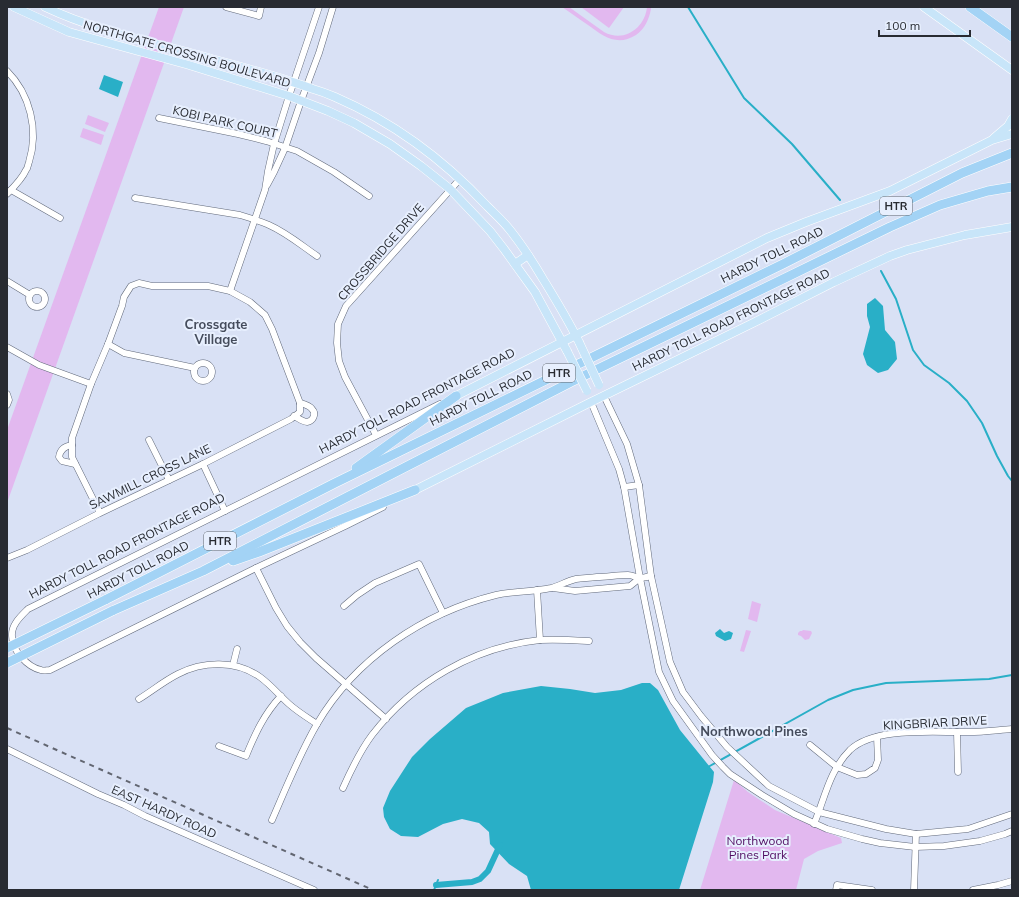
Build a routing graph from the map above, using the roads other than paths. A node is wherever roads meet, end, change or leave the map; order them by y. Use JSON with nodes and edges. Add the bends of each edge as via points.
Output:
{"nodes":[{"id":1,"x":14,"y":7,"type":"edge"},
{"id":2,"x":45,"y":7,"type":"edge"},
{"id":3,"x":226,"y":7,"type":"edge"},
{"id":4,"x":261,"y":7,"type":"edge"},
{"id":5,"x":319,"y":7,"type":"edge"},
{"id":6,"x":333,"y":7,"type":"edge"},
{"id":7,"x":924,"y":7,"type":"edge"},
{"id":8,"x":970,"y":7,"type":"edge"},
{"id":9,"x":72,"y":18,"type":"junction"},
{"id":10,"x":69,"y":32,"type":"junction"},
{"id":11,"x":1012,"y":37,"type":"edge"},
{"id":12,"x":192,"y":53,"type":"junction"},
{"id":13,"x":189,"y":65,"type":"junction"},
{"id":14,"x":7,"y":71,"type":"edge"},
{"id":15,"x":1011,"y":71,"type":"edge"},
{"id":16,"x":294,"y":82,"type":"junction"},
{"id":17,"x":307,"y":86,"type":"junction"},
{"id":18,"x":289,"y":96,"type":"junction"},
{"id":19,"x":301,"y":101,"type":"junction"},
{"id":20,"x":159,"y":118,"type":"dead end"},
{"id":21,"x":376,"y":118,"type":"junction"},
{"id":22,"x":1012,"y":119,"type":"edge"},
{"id":23,"x":369,"y":131,"type":"junction"},
{"id":24,"x":1012,"y":134,"type":"edge"},
{"id":25,"x":992,"y":140,"type":"junction"},
{"id":26,"x":274,"y":144,"type":"junction"},
{"id":27,"x":285,"y":148,"type":"junction"},
{"id":28,"x":1012,"y":153,"type":"edge"},
{"id":29,"x":460,"y":179,"type":"junction"},
{"id":30,"x":1012,"y":187,"type":"edge"},
{"id":31,"x":264,"y":190,"type":"junction"},
{"id":32,"x":450,"y":190,"type":"junction"},
{"id":33,"x":9,"y":192,"type":"edge"},
{"id":34,"x":369,"y":196,"type":"dead end"},
{"id":35,"x":135,"y":198,"type":"dead end"},
{"id":36,"x":60,"y":218,"type":"dead end"},
{"id":37,"x":255,"y":219,"type":"junction"},
{"id":38,"x":1012,"y":227,"type":"edge"},
{"id":39,"x":528,"y":255,"type":"junction"},
{"id":40,"x":317,"y":256,"type":"dead end"},
{"id":41,"x":515,"y":264,"type":"junction"},
{"id":42,"x":7,"y":281,"type":"edge"},
{"id":43,"x":230,"y":291,"type":"junction"},
{"id":44,"x":30,"y":295,"type":"dead end"},
{"id":45,"x":577,"y":339,"type":"junction"},
{"id":46,"x":562,"y":342,"type":"junction"},
{"id":47,"x":108,"y":344,"type":"junction"},
{"id":48,"x":7,"y":348,"type":"edge"},
{"id":49,"x":195,"y":368,"type":"dead end"},
{"id":50,"x":91,"y":384,"type":"junction"},
{"id":51,"x":7,"y":394,"type":"edge"},
{"id":52,"x":456,"y":396,"type":"junction"},
{"id":53,"x":604,"y":396,"type":"junction"},
{"id":54,"x":591,"y":402,"type":"junction"},
{"id":55,"x":300,"y":403,"type":"junction"},
{"id":56,"x":7,"y":406,"type":"edge"},
{"id":57,"x":294,"y":416,"type":"junction"},
{"id":58,"x":376,"y":435,"type":"junction"},
{"id":59,"x":149,"y":440,"type":"dead end"},
{"id":60,"x":72,"y":445,"type":"junction"},
{"id":61,"x":75,"y":464,"type":"junction"},
{"id":62,"x":203,"y":464,"type":"junction"},
{"id":63,"x":168,"y":480,"type":"junction"},
{"id":64,"x":335,"y":483,"type":"junction"},
{"id":65,"x":639,"y":485,"type":"junction"},
{"id":66,"x":624,"y":487,"type":"junction"},
{"id":67,"x":415,"y":490,"type":"junction"},
{"id":68,"x":225,"y":511,"type":"junction"},
{"id":69,"x":100,"y":513,"type":"junction"},
{"id":70,"x":7,"y":558,"type":"edge"},
{"id":71,"x":256,"y":568,"type":"junction"},
{"id":72,"x":203,"y":571,"type":"junction"},
{"id":73,"x":651,"y":576,"type":"junction"},
{"id":74,"x":640,"y":578,"type":"junction"},
{"id":75,"x":551,"y":588,"type":"junction"},
{"id":76,"x":537,"y":590,"type":"junction"},
{"id":77,"x":344,"y":606,"type":"dead end"},
{"id":78,"x":442,"y":614,"type":"junction"},
{"id":79,"x":540,"y":640,"type":"junction"},
{"id":80,"x":588,"y":642,"type":"dead end"},
{"id":81,"x":7,"y":648,"type":"edge"},
{"id":82,"x":237,"y":649,"type":"dead end"},
{"id":83,"x":7,"y":663,"type":"edge"},
{"id":84,"x":232,"y":665,"type":"junction"},
{"id":85,"x":346,"y":684,"type":"junction"},
{"id":86,"x":281,"y":696,"type":"junction"},
{"id":87,"x":139,"y":700,"type":"dead end"},
{"id":88,"x":386,"y":719,"type":"junction"},
{"id":89,"x":317,"y":724,"type":"junction"},
{"id":90,"x":1012,"y":729,"type":"edge"},
{"id":91,"x":957,"y":732,"type":"junction"},
{"id":92,"x":877,"y":737,"type":"junction"},
{"id":93,"x":810,"y":745,"type":"dead end"},
{"id":94,"x":219,"y":746,"type":"dead end"},
{"id":95,"x":7,"y":749,"type":"edge"},
{"id":96,"x":837,"y":767,"type":"junction"},
{"id":97,"x":958,"y":772,"type":"dead end"},
{"id":98,"x":343,"y":788,"type":"dead end"},
{"id":99,"x":819,"y":812,"type":"junction"},
{"id":100,"x":1012,"y":814,"type":"edge"},
{"id":101,"x":272,"y":820,"type":"dead end"},
{"id":102,"x":814,"y":824,"type":"junction"},
{"id":103,"x":1012,"y":831,"type":"edge"},
{"id":104,"x":916,"y":834,"type":"junction"},
{"id":105,"x":915,"y":847,"type":"junction"},
{"id":106,"x":1012,"y":881,"type":"edge"},
{"id":107,"x":836,"y":888,"type":"edge"},
{"id":108,"x":988,"y":889,"type":"edge"},
{"id":109,"x":314,"y":890,"type":"edge"},
{"id":110,"x":872,"y":890,"type":"edge"},
{"id":111,"x":914,"y":890,"type":"edge"},
{"id":112,"x":973,"y":890,"type":"edge"}],
"edges":[{"from":1,"to":10,"type":"main road","name":"NORTHGATE CROSSING BOULEVARD"},
{"from":2,"to":9,"type":"main road","name":"NORTHGATE CROSSING BOULEVARD"},
{"from":3,"to":4,"type":"street","via":[[259,16]]},
{"from":5,"to":16,"type":"street"},
{"from":6,"to":17,"type":"street","via":[[320,53]]},
{"from":7,"to":15,"type":"main road"},
{"from":8,"to":11,"type":"highway"},
{"from":9,"to":10,"type":"main road"},
{"from":9,"to":12,"type":"main road","name":"NORTHGATE CROSSING BOULEVARD","via":[[107,31]]},
{"from":10,"to":13,"type":"main road","name":"NORTHGATE CROSSING BOULEVARD"},
{"from":12,"to":13,"type":"main road"},
{"from":12,"to":16,"type":"main road","name":"NORTHGATE CROSSING BOULEVARD"},
{"from":13,"to":18,"type":"main road","name":"NORTHGATE CROSSING BOULEVARD"},
{"from":14,"to":33,"type":"street","via":[[15,78],[30,110],[33,139],[32,153],[26,171]]},
{"from":16,"to":17,"type":"main road","name":"NORTHGATE CROSSING BOULEVARD"},
{"from":16,"to":18,"type":"street"},
{"from":17,"to":19,"type":"street"},
{"from":17,"to":21,"type":"main road","name":"NORTHGATE CROSSING BOULEVARD","via":[[335,96]]},
{"from":18,"to":19,"type":"main road","name":"NORTHGATE CROSSING BOULEVARD"},
{"from":18,"to":26,"type":"street"},
{"from":19,"to":23,"type":"main road","name":"NORTHGATE CROSSING BOULEVARD"},
{"from":19,"to":27,"type":"street"},
{"from":20,"to":26,"type":"street","name":"KOBI PARK COURT"},
{"from":21,"to":23,"type":"main road"},
{"from":21,"to":29,"type":"main road","name":"NORTHGATE CROSSING BOULEVARD","via":[[420,146]]},
{"from":22,"to":25,"type":"main road"},
{"from":23,"to":32,"type":"main road","name":"NORTHGATE CROSSING BOULEVARD","via":[[421,166]]},
{"from":24,"to":25,"type":"main road"},
{"from":25,"to":45,"type":"main road","name":"HARDY TOLL ROAD FRONTAGE ROAD","via":[[890,191],[767,238]]},
{"from":26,"to":27,"type":"street","name":"KOBI PARK COURT"},
{"from":26,"to":31,"type":"street"},
{"from":27,"to":31,"type":"street"},
{"from":27,"to":34,"type":"street","name":"KOBI PARK COURT","via":[[297,151],[334,172]]},
{"from":28,"to":64,"type":"highway","name":"HARDY TOLL ROAD","number":"HTR","via":[[962,173]]},
{"from":29,"to":32,"type":"street","name":"CROSSBRIDGE DRIVE"},
{"from":29,"to":39,"type":"main road","name":"NORTHGATE CROSSING BOULEVARD","via":[[510,230]]},
{"from":30,"to":72,"type":"highway","name":"HARDY TOLL ROAD","number":"HTR","via":[[940,205],[890,227],[571,382]]},
{"from":31,"to":37,"type":"street"},
{"from":32,"to":41,"type":"main road","name":"NORTHGATE CROSSING BOULEVARD","via":[[490,231]]},
{"from":32,"to":58,"type":"street","name":"CROSSBRIDGE DRIVE","via":[[346,306],[338,324],[337,343],[345,377]]},
{"from":33,"to":36,"type":"street"},
{"from":35,"to":37,"type":"street"},
{"from":37,"to":40,"type":"street","via":[[288,236]]},
{"from":37,"to":43,"type":"street"},
{"from":38,"to":53,"type":"main road","name":"HARDY TOLL ROAD FRONTAGE ROAD","via":[[965,235],[890,256]]},
{"from":39,"to":41,"type":"main road"},
{"from":39,"to":45,"type":"main road","name":"NORTHGATE CROSSING BOULEVARD"},
{"from":41,"to":46,"type":"main road","name":"NORTHGATE CROSSING BOULEVARD","via":[[535,292]]},
{"from":42,"to":44,"type":"street"},
{"from":43,"to":47,"type":"street","via":[[208,286],[152,286],[139,283],[131,286],[124,298]]},
{"from":43,"to":55,"type":"street","via":[[250,302],[265,315]]},
{"from":45,"to":46,"type":"main road","name":"HARDY TOLL ROAD FRONTAGE ROAD"},
{"from":45,"to":53,"type":"main road","name":"NORTHGATE CROSSING BOULEVARD","bridge":true},
{"from":46,"to":52,"type":"main road","name":"HARDY TOLL ROAD FRONTAGE ROAD"},
{"from":46,"to":54,"type":"main road","name":"NORTHGATE CROSSING BOULEVARD","bridge":true},
{"from":47,"to":49,"type":"street","via":[[124,353]]},
{"from":47,"to":50,"type":"street"},
{"from":48,"to":50,"type":"street","via":[[39,365]]},
{"from":50,"to":60,"type":"street","via":[[72,438]]},
{"from":51,"to":56,"type":"street"},
{"from":52,"to":58,"type":"street","name":"HARDY TOLL ROAD FRONTAGE ROAD"},
{"from":52,"to":64,"type":"highway"},
{"from":53,"to":54,"type":"main road","name":"HARDY TOLL ROAD FRONTAGE ROAD"},
{"from":53,"to":65,"type":"street","name":"NORTHGATE CROSSING BOULEVARD","via":[[627,444]]},
{"from":54,"to":66,"type":"street","name":"NORTHGATE CROSSING BOULEVARD"},
{"from":54,"to":67,"type":"main road","name":"HARDY TOLL ROAD FRONTAGE ROAD"},
{"from":55,"to":57,"type":"street","name":"SAWMILL CROSS LANE","via":[[300,412]]},
{"from":55,"to":57,"type":"street","via":[[312,408],[314,416],[307,422]]},
{"from":57,"to":62,"type":"street","name":"SAWMILL CROSS LANE"},
{"from":58,"to":68,"type":"street","name":"HARDY TOLL ROAD FRONTAGE ROAD"},
{"from":59,"to":63,"type":"street"},
{"from":60,"to":61,"type":"street"},
{"from":60,"to":61,"type":"street","via":[[62,449],[59,457],[62,461]]},
{"from":61,"to":69,"type":"street"},
{"from":62,"to":63,"type":"street","name":"SAWMILL CROSS LANE"},
{"from":62,"to":68,"type":"street"},
{"from":63,"to":69,"type":"street","name":"SAWMILL CROSS LANE"},
{"from":64,"to":81,"type":"highway","name":"HARDY TOLL ROAD","number":"HTR","bridge":true},
{"from":65,"to":66,"type":"street"},
{"from":65,"to":73,"type":"street","name":"NORTHGATE CROSSING BOULEVARD"},
{"from":66,"to":74,"type":"street","name":"NORTHGATE CROSSING BOULEVARD"},
{"from":67,"to":71,"type":"street","name":"HARDY TOLL ROAD FRONTAGE ROAD"},
{"from":67,"to":72,"type":"highway","via":[[259,552]]},
{"from":68,"to":71,"type":"street","name":"HARDY TOLL ROAD FRONTAGE ROAD","via":[[28,609],[16,622],[11,635],[16,653],[30,665],[41,670],[50,670]]},
{"from":69,"to":70,"type":"street","name":"SAWMILL CROSS LANE"},
{"from":71,"to":85,"type":"street","via":[[291,631],[316,658]]},
{"from":72,"to":83,"type":"highway","name":"HARDY TOLL ROAD","number":"HTR","bridge":true,"via":[[112,611]]},
{"from":73,"to":74,"type":"street"},
{"from":73,"to":99,"type":"street","name":"NORTHGATE CROSSING BOULEVARD","via":[[670,662],[683,692],[727,747],[769,786]]},
{"from":74,"to":75,"type":"street","via":[[630,575],[576,579]]},
{"from":74,"to":75,"type":"street","via":[[630,586],[575,592]]},
{"from":74,"to":102,"type":"street","name":"NORTHGATE CROSSING BOULEVARD","via":[[659,672],[673,701],[712,755],[730,774],[783,809]]},
{"from":75,"to":76,"type":"street"},
{"from":76,"to":78,"type":"street","via":[[498,595]]},
{"from":76,"to":79,"type":"street"},
{"from":77,"to":78,"type":"street","via":[[375,583],[419,564]]},
{"from":78,"to":85,"type":"street","via":[[395,640]]},
{"from":79,"to":80,"type":"street"},
{"from":79,"to":88,"type":"street","via":[[501,648],[452,667],[413,693]]},
{"from":82,"to":84,"type":"street"},
{"from":84,"to":86,"type":"street","via":[[258,676]]},
{"from":84,"to":87,"type":"street","via":[[205,664],[192,668],[177,674]]},
{"from":85,"to":88,"type":"street"},
{"from":85,"to":89,"type":"street"},
{"from":86,"to":89,"type":"street"},
{"from":86,"to":94,"type":"street","via":[[260,725],[246,756]]},
{"from":88,"to":98,"type":"street","via":[[361,751]]},
{"from":89,"to":101,"type":"street"},
{"from":90,"to":91,"type":"street","name":"KINGBRIAR DRIVE"},
{"from":91,"to":92,"type":"street","name":"KINGBRIAR DRIVE","via":[[929,731]]},
{"from":91,"to":97,"type":"street"},
{"from":92,"to":96,"type":"street","name":"KINGBRIAR DRIVE","via":[[858,744]]},
{"from":92,"to":96,"type":"street","via":[[878,760],[875,768],[866,774],[857,775]]},
{"from":93,"to":96,"type":"street"},
{"from":95,"to":109,"type":"street","name":"EAST HARDY ROAD","via":[[145,816]]},
{"from":96,"to":99,"type":"street","name":"KINGBRIAR DRIVE","via":[[830,778]]},
{"from":99,"to":102,"type":"street","name":"KINGBRIAR DRIVE"},
{"from":99,"to":104,"type":"street","name":"NORTHGATE CROSSING BOULEVARD"},
{"from":100,"to":104,"type":"street","name":"NORTHGATE CROSSING BOULEVARD","via":[[968,829]]},
{"from":102,"to":105,"type":"street","name":"NORTHGATE CROSSING BOULEVARD","via":[[862,839]]},
{"from":103,"to":105,"type":"street","name":"NORTHGATE CROSSING BOULEVARD","via":[[962,844]]},
{"from":104,"to":105,"type":"street"},
{"from":105,"to":111,"type":"street"},
{"from":106,"to":108,"type":"street"},
{"from":107,"to":110,"type":"street"},
{"from":108,"to":112,"type":"street"}]}
